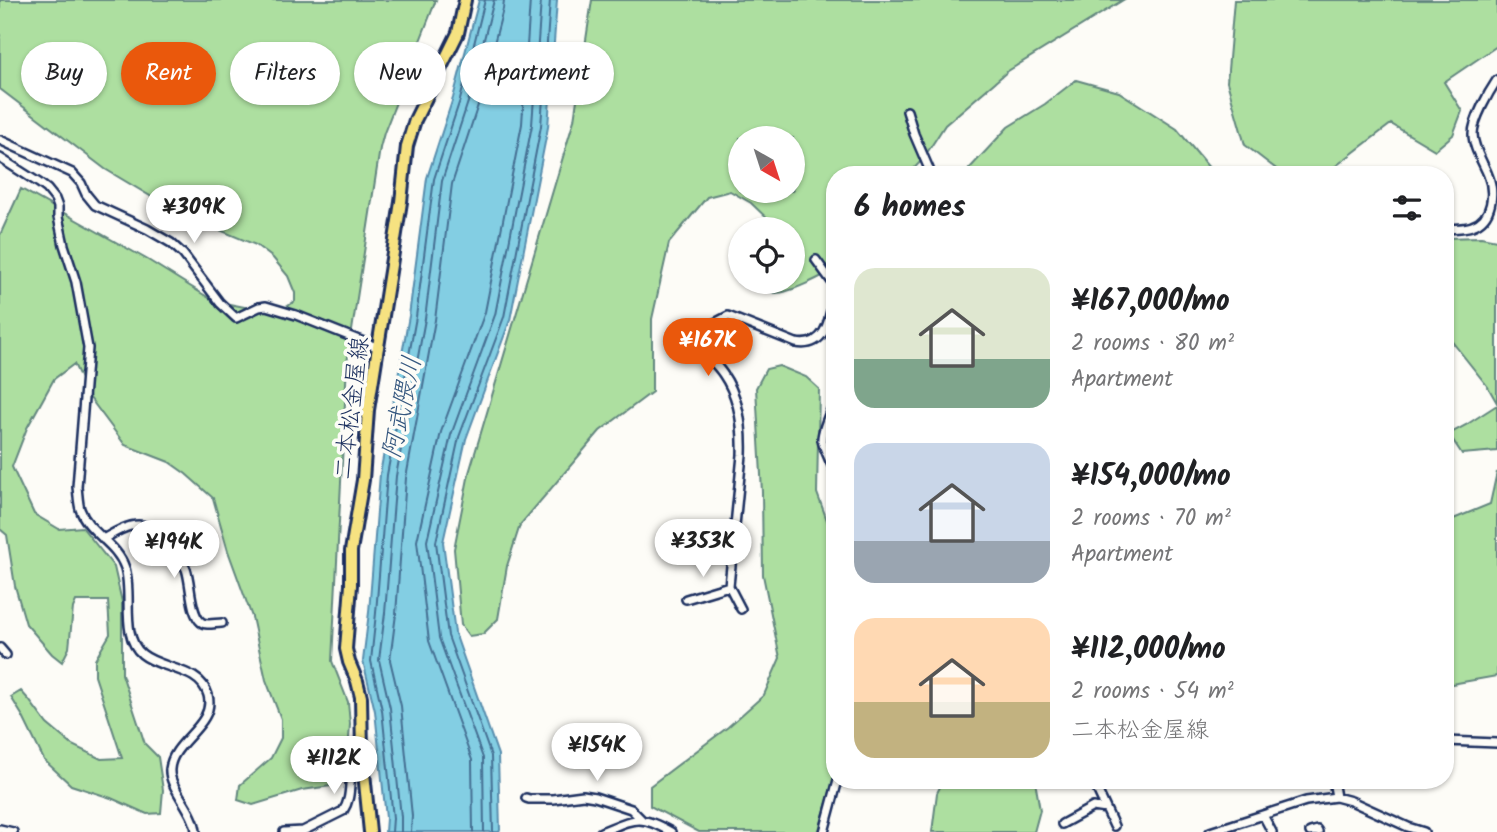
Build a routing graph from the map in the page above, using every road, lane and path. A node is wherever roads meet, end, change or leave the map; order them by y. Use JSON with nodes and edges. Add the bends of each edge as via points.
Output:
{"nodes":[{"id":1,"x":465,"y":0,"type":"edge"},
{"id":2,"x":1497,"y":80,"type":"edge"},
{"id":3,"x":907,"y":111,"type":"dead end"},
{"id":4,"x":0,"y":139,"type":"edge"},
{"id":5,"x":0,"y":158,"type":"edge"},
{"id":6,"x":928,"y":166,"type":"edge"},
{"id":7,"x":1454,"y":228,"type":"edge"},
{"id":8,"x":816,"y":260,"type":"dead end"},
{"id":9,"x":826,"y":275,"type":"edge"},
{"id":10,"x":826,"y":328,"type":"edge"},
{"id":11,"x":379,"y":348,"type":"junction"},
{"id":12,"x":826,"y":423,"type":"edge"},
{"id":13,"x":826,"y":449,"type":"edge"},
{"id":14,"x":103,"y":539,"type":"junction"},
{"id":15,"x":729,"y":586,"type":"junction"},
{"id":16,"x":686,"y":599,"type":"dead end"},
{"id":17,"x":741,"y":609,"type":"dead end"},
{"id":18,"x":222,"y":623,"type":"dead end"},
{"id":19,"x":0,"y":648,"type":"edge"},
{"id":20,"x":6,"y":655,"type":"dead end"},
{"id":21,"x":1454,"y":741,"type":"edge"},
{"id":22,"x":1497,"y":743,"type":"edge"},
{"id":23,"x":362,"y":753,"type":"junction"},
{"id":24,"x":836,"y":789,"type":"edge"},
{"id":25,"x":1096,"y":789,"type":"edge"},
{"id":26,"x":1334,"y":789,"type":"edge"},
{"id":27,"x":1336,"y":797,"type":"junction"},
{"id":28,"x":526,"y":798,"type":"dead end"},
{"id":29,"x":1106,"y":809,"type":"junction"},
{"id":30,"x":1263,"y":815,"type":"junction"},
{"id":31,"x":641,"y":819,"type":"junction"},
{"id":32,"x":1062,"y":824,"type":"dead end"},
{"id":33,"x":1114,"y":826,"type":"dead end"},
{"id":34,"x":0,"y":829,"type":"edge"},
{"id":35,"x":13,"y":832,"type":"edge"},
{"id":36,"x":196,"y":832,"type":"edge"},
{"id":37,"x":284,"y":832,"type":"edge"},
{"id":38,"x":370,"y":832,"type":"edge"},
{"id":39,"x":601,"y":832,"type":"edge"},
{"id":40,"x":671,"y":832,"type":"edge"},
{"id":41,"x":824,"y":832,"type":"edge"},
{"id":42,"x":1210,"y":832,"type":"edge"},
{"id":43,"x":1272,"y":832,"type":"edge"},
{"id":44,"x":1310,"y":832,"type":"edge"},
{"id":45,"x":1318,"y":832,"type":"edge"},
{"id":46,"x":1424,"y":832,"type":"edge"}],
"edges":[{"from":1,"to":11,"type":"main road","name":"二本松金屋線","via":[[458,33],[407,146]]},
{"from":2,"to":7,"type":"street","via":[[1473,134],[1489,178],[1489,211],[1471,227]]},
{"from":3,"to":6,"type":"street"},
{"from":4,"to":11,"type":"street","via":[[72,173],[95,205],[171,243],[236,318],[267,306]]},
{"from":5,"to":14,"type":"street","via":[[47,189],[58,207],[88,348],[78,499],[80,510]]},
{"from":8,"to":9,"type":"street"},
{"from":10,"to":15,"type":"street","via":[[814,341],[796,343],[728,316],[694,333],[696,343],[723,373],[741,425]]},
{"from":11,"to":23,"type":"main road","name":"二本松金屋線","via":[[351,551],[346,649],[361,697]]},
{"from":12,"to":13,"type":"street","via":[[822,442]]},
{"from":14,"to":18,"type":"street","via":[[128,526],[147,526],[187,571],[199,620]]},
{"from":14,"to":36,"type":"street","via":[[125,568],[129,632],[135,647],[148,658],[190,676],[208,696],[201,722],[169,770]]},
{"from":15,"to":16,"type":"street"},
{"from":15,"to":17,"type":"street"},
{"from":19,"to":20,"type":"street"},
{"from":21,"to":22,"type":"street"},
{"from":23,"to":37,"type":"street","via":[[351,769],[343,811],[303,831]]},
{"from":23,"to":38,"type":"main road","name":"二本松金屋線"},
{"from":24,"to":41,"type":"street"},
{"from":25,"to":29,"type":"street"},
{"from":26,"to":27,"type":"street"},
{"from":27,"to":30,"type":"street"},
{"from":27,"to":46,"type":"street"},
{"from":28,"to":31,"type":"street","via":[[583,794],[631,809]]},
{"from":29,"to":32,"type":"street","via":[[1093,807]]},
{"from":29,"to":33,"type":"street"},
{"from":30,"to":42,"type":"street"},
{"from":30,"to":43,"type":"street"},
{"from":31,"to":39,"type":"street"},
{"from":31,"to":40,"type":"street"},
{"from":34,"to":35,"type":"street"},
{"from":44,"to":45,"type":"street"}]}
